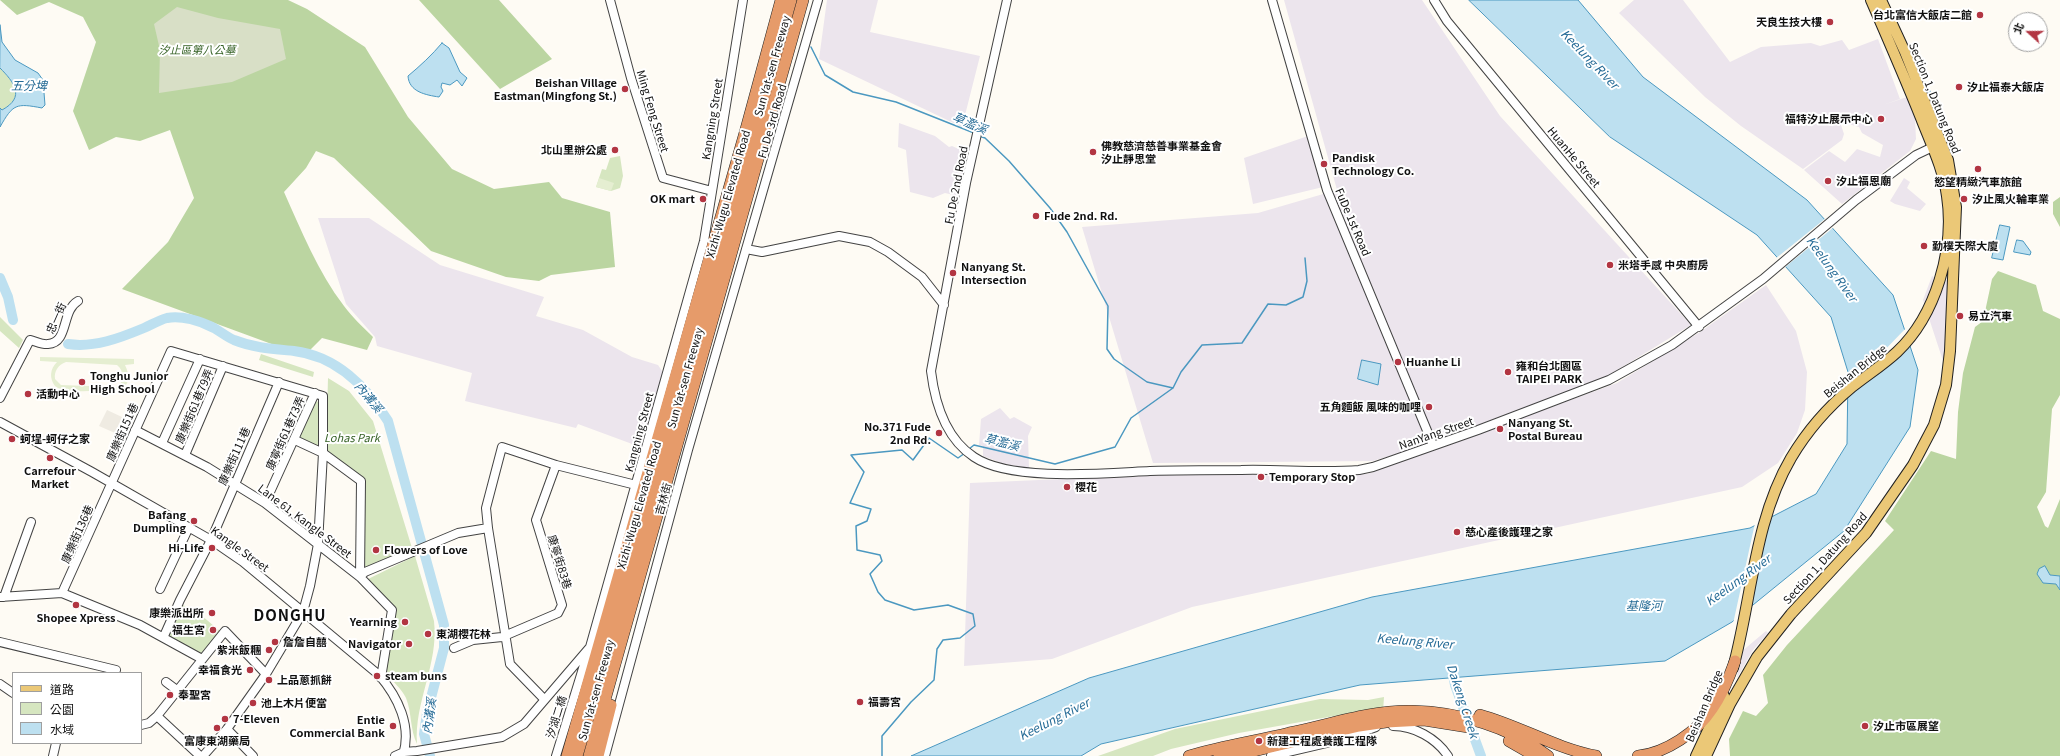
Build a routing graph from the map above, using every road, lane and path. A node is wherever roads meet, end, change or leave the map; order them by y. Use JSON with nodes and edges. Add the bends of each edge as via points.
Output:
{"nodes":[{"id":1,"x":610,"y":0,"type":"edge"},
{"id":2,"x":743,"y":0,"type":"edge"},
{"id":3,"x":781,"y":0,"type":"edge"},
{"id":4,"x":791,"y":0,"type":"edge"},
{"id":5,"x":803,"y":0,"type":"edge"},
{"id":6,"x":818,"y":0,"type":"edge"},
{"id":7,"x":1007,"y":0,"type":"edge"},
{"id":8,"x":1272,"y":0,"type":"edge"},
{"id":9,"x":1434,"y":0,"type":"edge"},
{"id":10,"x":1871,"y":0,"type":"edge"},
{"id":11,"x":1881,"y":0,"type":"edge"},
{"id":12,"x":1937,"y":145,"type":"junction"},
{"id":13,"x":712,"y":191,"type":"junction"},
{"id":14,"x":746,"y":249,"type":"junction"},
{"id":15,"x":1946,"y":252,"type":"joint"},
{"id":16,"x":78,"y":301,"type":"dead end"},
{"id":17,"x":944,"y":305,"type":"junction"},
{"id":18,"x":1699,"y":327,"type":"junction"},
{"id":19,"x":200,"y":359,"type":"junction"},
{"id":20,"x":223,"y":366,"type":"junction"},
{"id":21,"x":279,"y":382,"type":"junction"},
{"id":22,"x":315,"y":392,"type":"junction"},
{"id":23,"x":0,"y":398,"type":"edge"},
{"id":24,"x":0,"y":422,"type":"edge"},
{"id":25,"x":135,"y":430,"type":"junction"},
{"id":26,"x":295,"y":440,"type":"junction"},
{"id":27,"x":162,"y":443,"type":"junction"},
{"id":28,"x":1433,"y":445,"type":"junction"},
{"id":29,"x":967,"y":451,"type":"joint"},
{"id":30,"x":323,"y":453,"type":"junction"},
{"id":31,"x":185,"y":455,"type":"junction"},
{"id":32,"x":556,"y":465,"type":"junction"},
{"id":33,"x":234,"y":483,"type":"junction"},
{"id":34,"x":111,"y":484,"type":"junction"},
{"id":35,"x":636,"y":486,"type":"junction"},
{"id":36,"x":265,"y":504,"type":"junction"},
{"id":37,"x":655,"y":519,"type":"junction"},
{"id":38,"x":31,"y":522,"type":"dead end"},
{"id":39,"x":189,"y":526,"type":"junction"},
{"id":40,"x":488,"y":528,"type":"junction"},
{"id":41,"x":211,"y":540,"type":"junction"},
{"id":42,"x":318,"y":544,"type":"junction"},
{"id":43,"x":360,"y":577,"type":"junction"},
{"id":44,"x":160,"y":589,"type":"dead end"},
{"id":45,"x":62,"y":593,"type":"junction"},
{"id":46,"x":2,"y":597,"type":"edge"},
{"id":47,"x":302,"y":612,"type":"junction"},
{"id":48,"x":506,"y":634,"type":"junction"},
{"id":49,"x":164,"y":636,"type":"junction"},
{"id":50,"x":0,"y":642,"type":"edge"},
{"id":51,"x":590,"y":647,"type":"junction"},
{"id":52,"x":454,"y":648,"type":"dead end"},
{"id":53,"x":202,"y":659,"type":"junction"},
{"id":54,"x":1735,"y":661,"type":"junction"},
{"id":55,"x":116,"y":670,"type":"dead end"},
{"id":56,"x":268,"y":670,"type":"junction"},
{"id":57,"x":382,"y":678,"type":"junction"},
{"id":58,"x":166,"y":682,"type":"dead end"},
{"id":59,"x":0,"y":684,"type":"edge"},
{"id":60,"x":178,"y":691,"type":"junction"},
{"id":61,"x":12,"y":692,"type":"edge"},
{"id":62,"x":544,"y":700,"type":"junction"},
{"id":63,"x":1412,"y":711,"type":"junction"},
{"id":64,"x":157,"y":716,"type":"junction"},
{"id":65,"x":142,"y":726,"type":"edge"},
{"id":66,"x":227,"y":729,"type":"junction"},
{"id":67,"x":1282,"y":735,"type":"junction"},
{"id":68,"x":56,"y":744,"type":"edge"},
{"id":69,"x":405,"y":755,"type":"edge"},
{"id":70,"x":1238,"y":755,"type":"edge"},
{"id":71,"x":53,"y":756,"type":"edge"},
{"id":72,"x":201,"y":756,"type":"edge"},
{"id":73,"x":253,"y":756,"type":"edge"},
{"id":74,"x":395,"y":756,"type":"edge"},
{"id":75,"x":556,"y":756,"type":"edge"},
{"id":76,"x":567,"y":756,"type":"edge"},
{"id":77,"x":577,"y":756,"type":"edge"},
{"id":78,"x":589,"y":756,"type":"edge"},
{"id":79,"x":598,"y":756,"type":"edge"},
{"id":80,"x":605,"y":756,"type":"edge"},
{"id":81,"x":1189,"y":756,"type":"edge"},
{"id":82,"x":1207,"y":756,"type":"edge"},
{"id":83,"x":1219,"y":756,"type":"edge"},
{"id":84,"x":1271,"y":756,"type":"edge"},
{"id":85,"x":1448,"y":756,"type":"edge"},
{"id":86,"x":1535,"y":756,"type":"edge"},
{"id":87,"x":1548,"y":756,"type":"edge"},
{"id":88,"x":1596,"y":756,"type":"edge"},
{"id":89,"x":1638,"y":756,"type":"edge"},
{"id":90,"x":1696,"y":756,"type":"edge"},
{"id":91,"x":1706,"y":756,"type":"edge"}],
"edges":[{"from":1,"to":13,"type":"street","name":"Ming Feng Street","via":[[662,178]]},
{"from":2,"to":13,"type":"street","name":"Kangning Street"},
{"from":3,"to":76,"type":"highway","name":"Xizhi-Wugu Elevated Road"},
{"from":4,"to":77,"type":"highway","name":"Sun Yat-sen Freeway"},
{"from":5,"to":37,"type":"highway","name":"Sun Yat-sen Freeway"},
{"from":6,"to":14,"type":"street","name":"Fu De 3rd Road"},
{"from":7,"to":17,"type":"street","name":"Fu De 2nd Road","via":[[977,135]]},
{"from":8,"to":28,"type":"street","name":"FuDe 1st Road","via":[[1328,190]]},
{"from":9,"to":18,"type":"street","name":"HuanHe Street","via":[[1447,21]]},
{"from":10,"to":12,"type":"main road","name":"Section 1, Datung Road"},
{"from":11,"to":12,"type":"main road","name":"Section 1, Datung Road"},
{"from":12,"to":15,"type":"main road","name":"Section 1, Datung Road","via":[[1948,198]]},
{"from":12,"to":18,"type":"street","name":"NanYang Street","via":[[1916,156],[1856,200],[1763,279]]},
{"from":12,"to":91,"type":"main road","name":"Section 1, Datung Road","via":[[1948,160],[1956,207],[1950,351],[1946,385],[1934,425],[1914,465],[1866,533],[1782,625],[1757,657],[1730,704]]},
{"from":13,"to":35,"type":"street","name":"Kangning Street","via":[[704,241]]},
{"from":14,"to":17,"type":"street","via":[[762,252],[839,236],[870,242],[922,277]]},
{"from":14,"to":80,"type":"street","name":"吉林街"},
{"from":15,"to":54,"type":"main road","name":"Beishan Bridge","via":[[1934,298],[1912,335],[1897,352],[1825,411],[1790,459],[1770,504],[1760,538]]},
{"from":16,"to":23,"type":"street","name":"忠一街","via":[[73,304],[67,315],[62,337],[57,342],[47,345],[30,340]]},
{"from":17,"to":29,"type":"street","name":"Fu De 2nd Road","via":[[931,371],[934,396],[943,422]]},
{"from":18,"to":28,"type":"street","name":"NanYang Street","via":[[1609,380]]},
{"from":19,"to":20,"type":"street","name":"康樂街151巷"},
{"from":19,"to":25,"type":"street","name":"康樂街151巷","via":[[171,351]]},
{"from":19,"to":27,"type":"street"},
{"from":20,"to":21,"type":"street","name":"康樂街151巷"},
{"from":20,"to":31,"type":"street","name":"康樂街61巷79弄"},
{"from":21,"to":22,"type":"street","name":"康樂街151巷"},
{"from":21,"to":33,"type":"street","name":"康樂街111巷"},
{"from":22,"to":26,"type":"street","name":"康寧街61巷73弄"},
{"from":22,"to":30,"type":"street","via":[[323,396]]},
{"from":24,"to":34,"type":"street","name":"Kangle Street"},
{"from":25,"to":27,"type":"street","name":"Lane 61, Kangle Street"},
{"from":25,"to":34,"type":"street","name":"康樂街151巷"},
{"from":26,"to":30,"type":"street"},
{"from":26,"to":36,"type":"street","name":"康寧街61巷73弄"},
{"from":27,"to":31,"type":"street","name":"Lane 61, Kangle Street"},
{"from":28,"to":29,"type":"street","name":"NanYang Street","via":[[1373,467],[1347,471],[1249,470],[1079,474],[1017,472],[974,458]]},
{"from":30,"to":42,"type":"street"},
{"from":30,"to":43,"type":"street","via":[[361,481]]},
{"from":31,"to":33,"type":"street","name":"Lane 61, Kangle Street"},
{"from":32,"to":35,"type":"street"},
{"from":32,"to":40,"type":"street","via":[[502,447],[486,508]]},
{"from":32,"to":48,"type":"street","name":"康寧街83巷","via":[[536,520],[562,605],[561,609],[558,613]]},
{"from":33,"to":36,"type":"street","name":"Lane 61, Kangle Street"},
{"from":33,"to":41,"type":"street","name":"康樂街111巷"},
{"from":34,"to":39,"type":"street","name":"Kangle Street"},
{"from":34,"to":45,"type":"street","name":"康樂街136巷"},
{"from":35,"to":51,"type":"street","name":"Kangning Street"},
{"from":36,"to":42,"type":"street","name":"Lane 61, Kangle Street"},
{"from":37,"to":78,"type":"highway","name":"Sun Yat-sen Freeway"},
{"from":37,"to":79,"type":"highway","name":"Xizhi-Wugu Elevated Road"},
{"from":38,"to":46,"type":"street"},
{"from":39,"to":41,"type":"street","name":"Kangle Street"},
{"from":39,"to":44,"type":"street"},
{"from":40,"to":43,"type":"street","via":[[458,533],[365,572]]},
{"from":40,"to":48,"type":"street"},
{"from":41,"to":47,"type":"street","name":"Kangle Street","via":[[243,562]]},
{"from":41,"to":49,"type":"street","name":"康樂街111巷"},
{"from":42,"to":43,"type":"street","name":"Lane 61, Kangle Street"},
{"from":42,"to":47,"type":"street"},
{"from":43,"to":57,"type":"street","name":"Lane 61, Kangle Street","via":[[392,610]]},
{"from":45,"to":46,"type":"street"},
{"from":45,"to":49,"type":"street"},
{"from":47,"to":56,"type":"street"},
{"from":47,"to":57,"type":"street","name":"Kangle Street"},
{"from":48,"to":52,"type":"street","via":[[502,637],[473,640]]},
{"from":48,"to":62,"type":"street","via":[[510,664]]},
{"from":49,"to":53,"type":"street"},
{"from":50,"to":55,"type":"street"},
{"from":51,"to":62,"type":"street","name":"Kangning Street"},
{"from":51,"to":75,"type":"street","name":"汐湖二橋"},
{"from":53,"to":56,"type":"street","via":[[225,631]]},
{"from":53,"to":60,"type":"street"},
{"from":54,"to":89,"type":"highway","via":[[1728,681],[1712,710],[1698,724],[1671,745]]},
{"from":54,"to":90,"type":"main road","name":"Beishan Bridge","via":[[1726,692]]},
{"from":56,"to":66,"type":"street"},
{"from":57,"to":69,"type":"street","name":"Kangle Street","via":[[391,688],[399,704],[404,722]]},
{"from":58,"to":60,"type":"street"},
{"from":59,"to":61,"type":"street"},
{"from":60,"to":64,"type":"street"},
{"from":62,"to":69,"type":"street","name":"Kangning Street","via":[[524,724],[502,737]]},
{"from":63,"to":67,"type":"highway","via":[[1361,718]]},
{"from":63,"to":87,"type":"highway","via":[[1480,722],[1526,741]]},
{"from":63,"to":88,"type":"highway","via":[[1430,708],[1481,715],[1565,748]]},
{"from":64,"to":65,"type":"street"},
{"from":64,"to":72,"type":"street"},
{"from":66,"to":72,"type":"street"},
{"from":66,"to":73,"type":"street"},
{"from":67,"to":81,"type":"highway"},
{"from":67,"to":82,"type":"highway","via":[[1269,741]]},
{"from":68,"to":71,"type":"street"},
{"from":69,"to":74,"type":"street","name":"Kangning Street"},
{"from":70,"to":83,"type":"highway"},
{"from":70,"to":86,"type":"highway","via":[[1359,726],[1418,720],[1482,730],[1517,744]]},
{"from":84,"to":85,"type":"street","via":[[1344,739],[1375,727],[1399,726],[1428,736]]}]}
